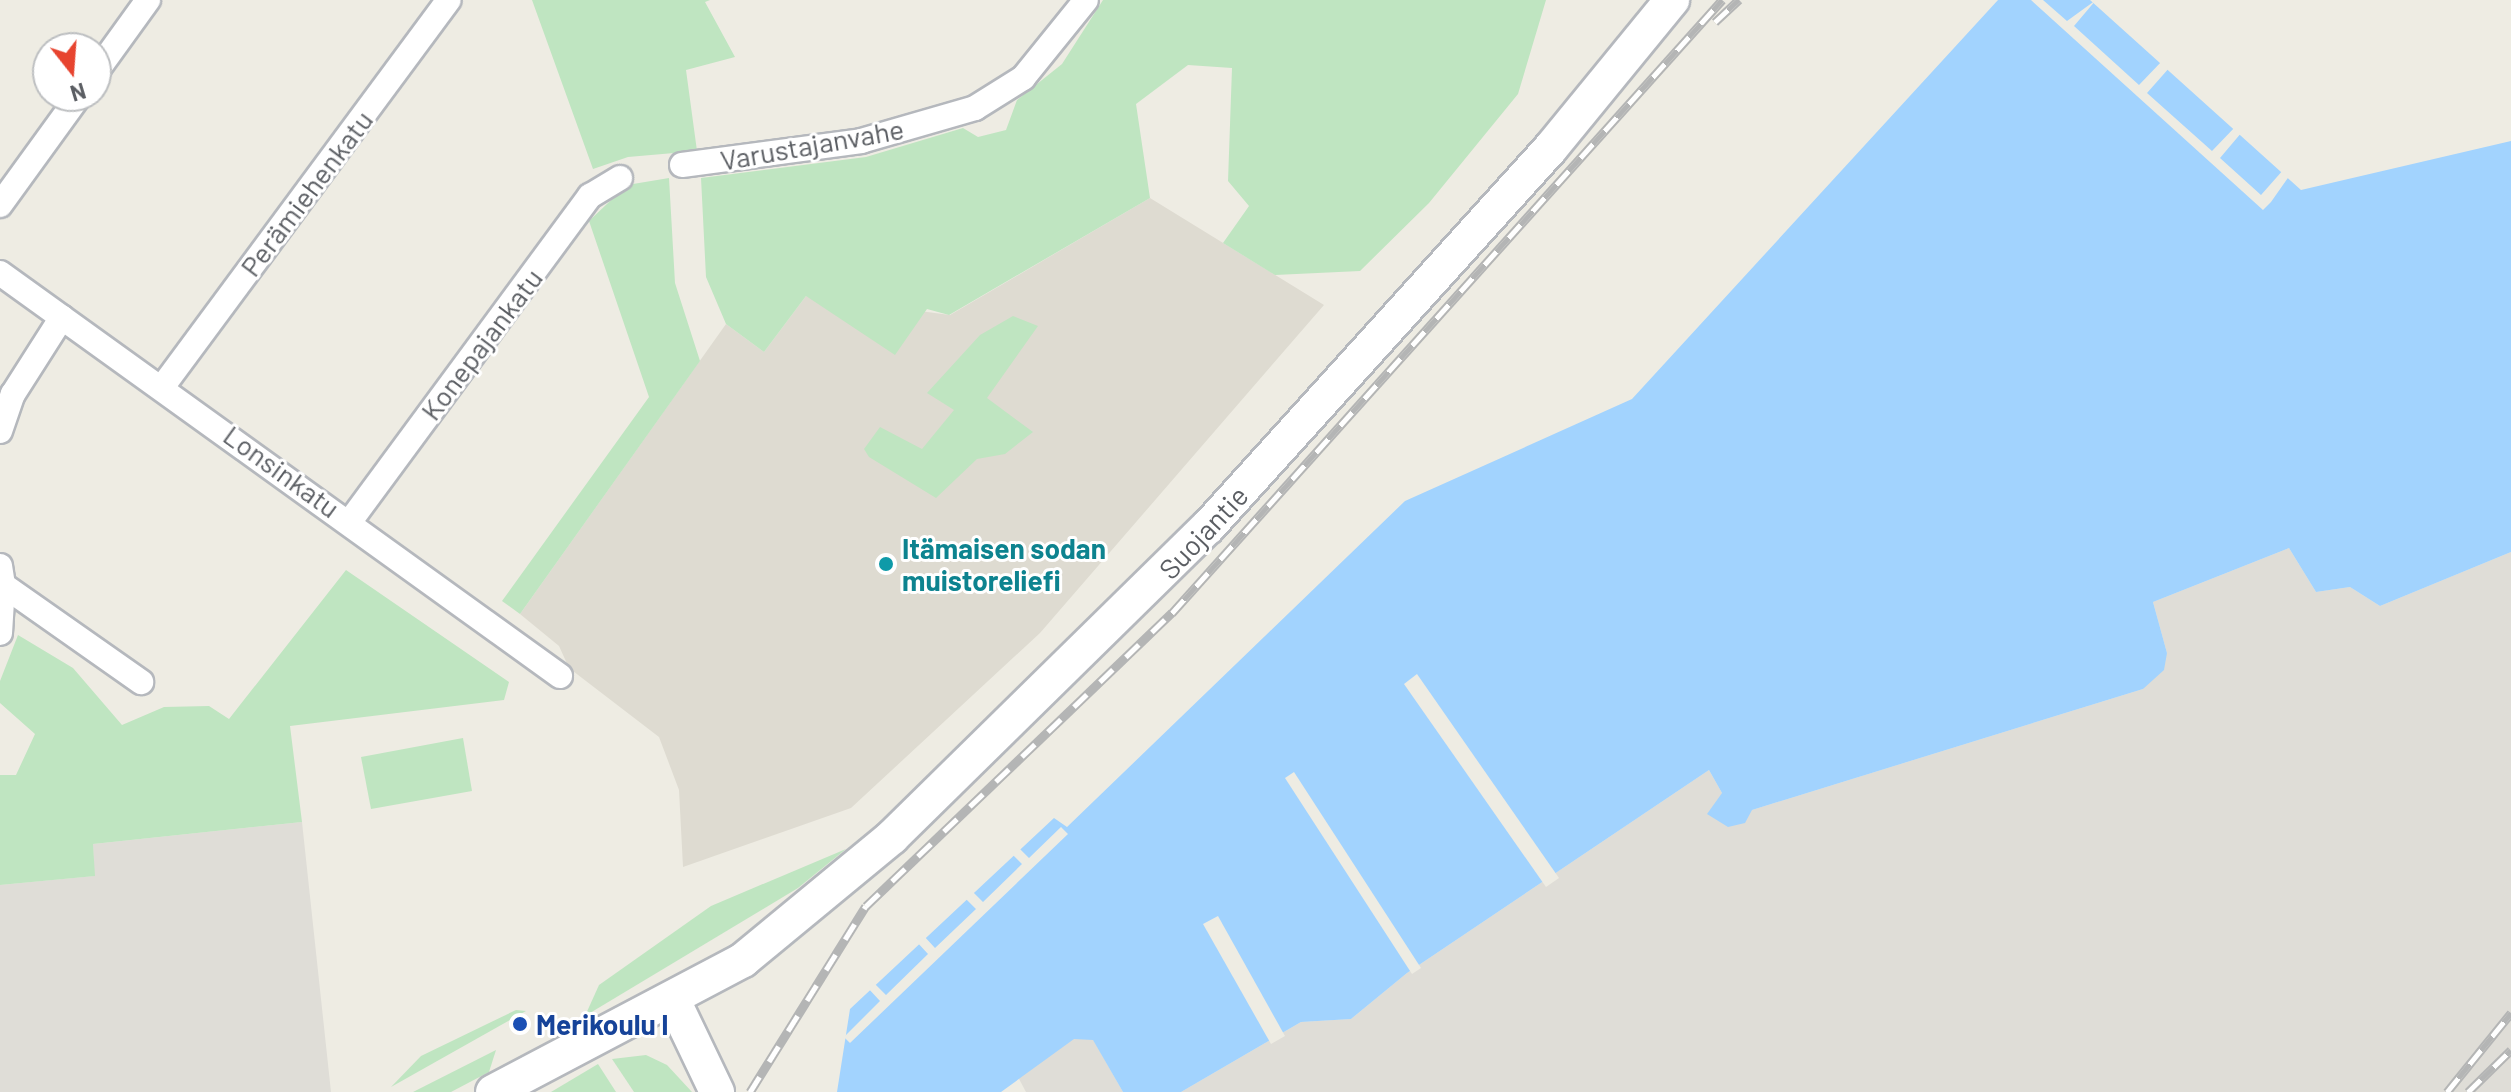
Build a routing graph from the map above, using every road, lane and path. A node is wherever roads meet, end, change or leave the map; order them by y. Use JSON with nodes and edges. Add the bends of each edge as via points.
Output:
{"nodes":[{"id":1,"x":148,"y":0,"type":"edge"},
{"id":2,"x":449,"y":0,"type":"edge"},
{"id":3,"x":1086,"y":0,"type":"edge"},
{"id":4,"x":1672,"y":0,"type":"edge"},
{"id":5,"x":112,"y":50,"type":"edge"},
{"id":6,"x":67,"y":112,"type":"edge"},
{"id":7,"x":682,"y":165,"type":"dead end"},
{"id":8,"x":620,"y":178,"type":"dead end"},
{"id":9,"x":0,"y":205,"type":"edge"},
{"id":10,"x":0,"y":273,"type":"edge"},
{"id":11,"x":62,"y":317,"type":"junction"},
{"id":12,"x":163,"y":386,"type":"junction"},
{"id":13,"x":0,"y":431,"type":"edge"},
{"id":14,"x":351,"y":520,"type":"junction"},
{"id":15,"x":2,"y":576,"type":"edge"},
{"id":16,"x":0,"y":633,"type":"edge"},
{"id":17,"x":560,"y":676,"type":"dead end"},
{"id":18,"x":141,"y":682,"type":"dead end"},
{"id":19,"x":673,"y":1000,"type":"junction"},
{"id":20,"x":493,"y":1092,"type":"edge"},
{"id":21,"x":717,"y":1092,"type":"edge"}],
"edges":[{"from":1,"to":5,"type":"street"},
{"from":2,"to":12,"type":"street","name":"Perämiehenkatu"},
{"from":3,"to":7,"type":"street","name":"Varustajanvahe","via":[[1023,78],[975,108],[861,141]]},
{"from":4,"to":19,"type":"street","name":"Suojantie","via":[[1550,149],[1123,616],[817,902],[743,960]]},
{"from":6,"to":9,"type":"street"},
{"from":8,"to":14,"type":"street","name":"Konepajankatu","via":[[590,196]]},
{"from":10,"to":11,"type":"street","name":"Lonsinkatu"},
{"from":11,"to":12,"type":"street","name":"Lonsinkatu"},
{"from":11,"to":13,"type":"street","via":[[13,394]]},
{"from":12,"to":14,"type":"street","name":"Lonsinkatu"},
{"from":14,"to":17,"type":"street","name":"Lonsinkatu"},
{"from":15,"to":16,"type":"street"},
{"from":15,"to":18,"type":"street"},
{"from":19,"to":20,"type":"street","name":"Suojantie"},
{"from":19,"to":21,"type":"street"}]}
